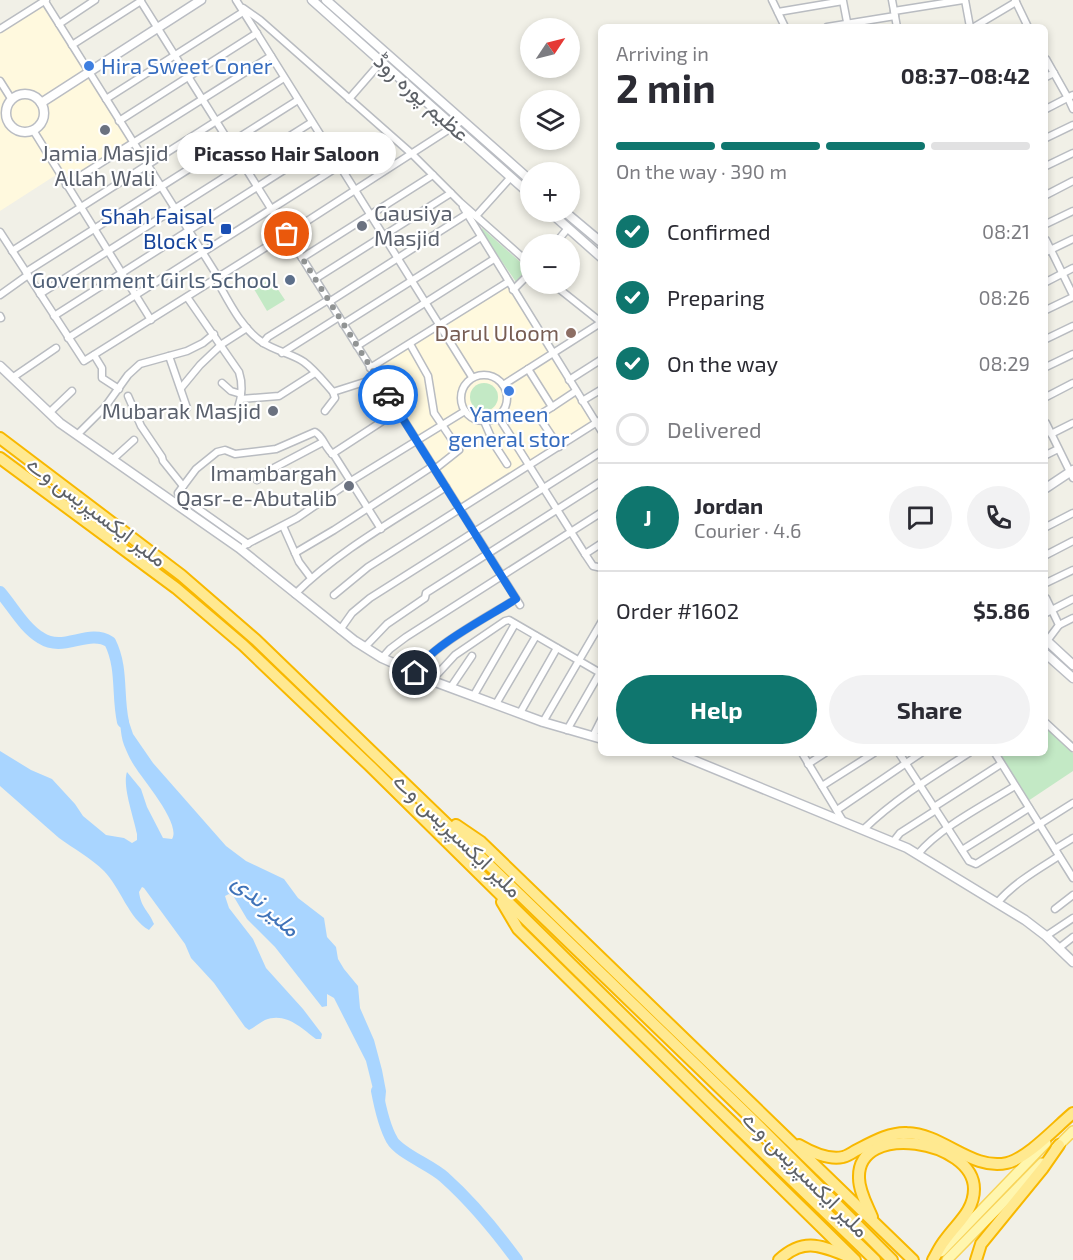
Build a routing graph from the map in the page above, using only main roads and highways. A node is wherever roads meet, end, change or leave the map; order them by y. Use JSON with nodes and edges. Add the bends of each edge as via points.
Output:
{"nodes":[{"id":1,"x":0,"y":438,"type":"edge"},
{"id":2,"x":0,"y":458,"type":"edge"},
{"id":3,"x":426,"y":805,"type":"junction"},
{"id":4,"x":492,"y":887,"type":"junction"},
{"id":5,"x":1073,"y":1114,"type":"edge"},
{"id":6,"x":1073,"y":1131,"type":"edge"},
{"id":7,"x":781,"y":1134,"type":"junction"},
{"id":8,"x":1059,"y":1145,"type":"junction"},
{"id":9,"x":874,"y":1221,"type":"junction"},
{"id":10,"x":854,"y":1259,"type":"edge"},
{"id":11,"x":778,"y":1260,"type":"edge"},
{"id":12,"x":875,"y":1260,"type":"edge"},
{"id":13,"x":892,"y":1260,"type":"edge"},
{"id":14,"x":914,"y":1260,"type":"edge"},
{"id":15,"x":933,"y":1260,"type":"edge"},
{"id":16,"x":947,"y":1260,"type":"edge"},
{"id":17,"x":976,"y":1260,"type":"edge"}],
"edges":[{"from":1,"to":3,"type":"highway","name":"ملیر ایکسپریس وے","via":[[181,575],[256,640]]},
{"from":2,"to":4,"type":"highway","name":"ملیر ایکسپریس وے","via":[[176,588],[243,645]]},
{"from":3,"to":7,"type":"highway","via":[[481,842]]},
{"from":3,"to":13,"type":"highway","name":"ملیر ایکسپریس وے"},
{"from":4,"to":10,"type":"highway","via":[[519,929]]},
{"from":4,"to":12,"type":"highway","name":"ملیر ایکسپریس وے"},
{"from":5,"to":7,"type":"highway","via":[[1025,1154],[1000,1164],[980,1161],[944,1143],[907,1132],[843,1157],[811,1152]]},
{"from":5,"to":15,"type":"main road"},
{"from":6,"to":8,"type":"main road"},
{"from":7,"to":9,"type":"highway"},
{"from":8,"to":16,"type":"main road"},
{"from":8,"to":17,"type":"highway","via":[[981,1244]]},
{"from":9,"to":14,"type":"highway"},
{"from":9,"to":15,"type":"highway","via":[[859,1178],[860,1165],[870,1153],[880,1146],[904,1141],[950,1154],[972,1178],[973,1196],[969,1210]]},
{"from":10,"to":11,"type":"highway","via":[[807,1244]]}]}
